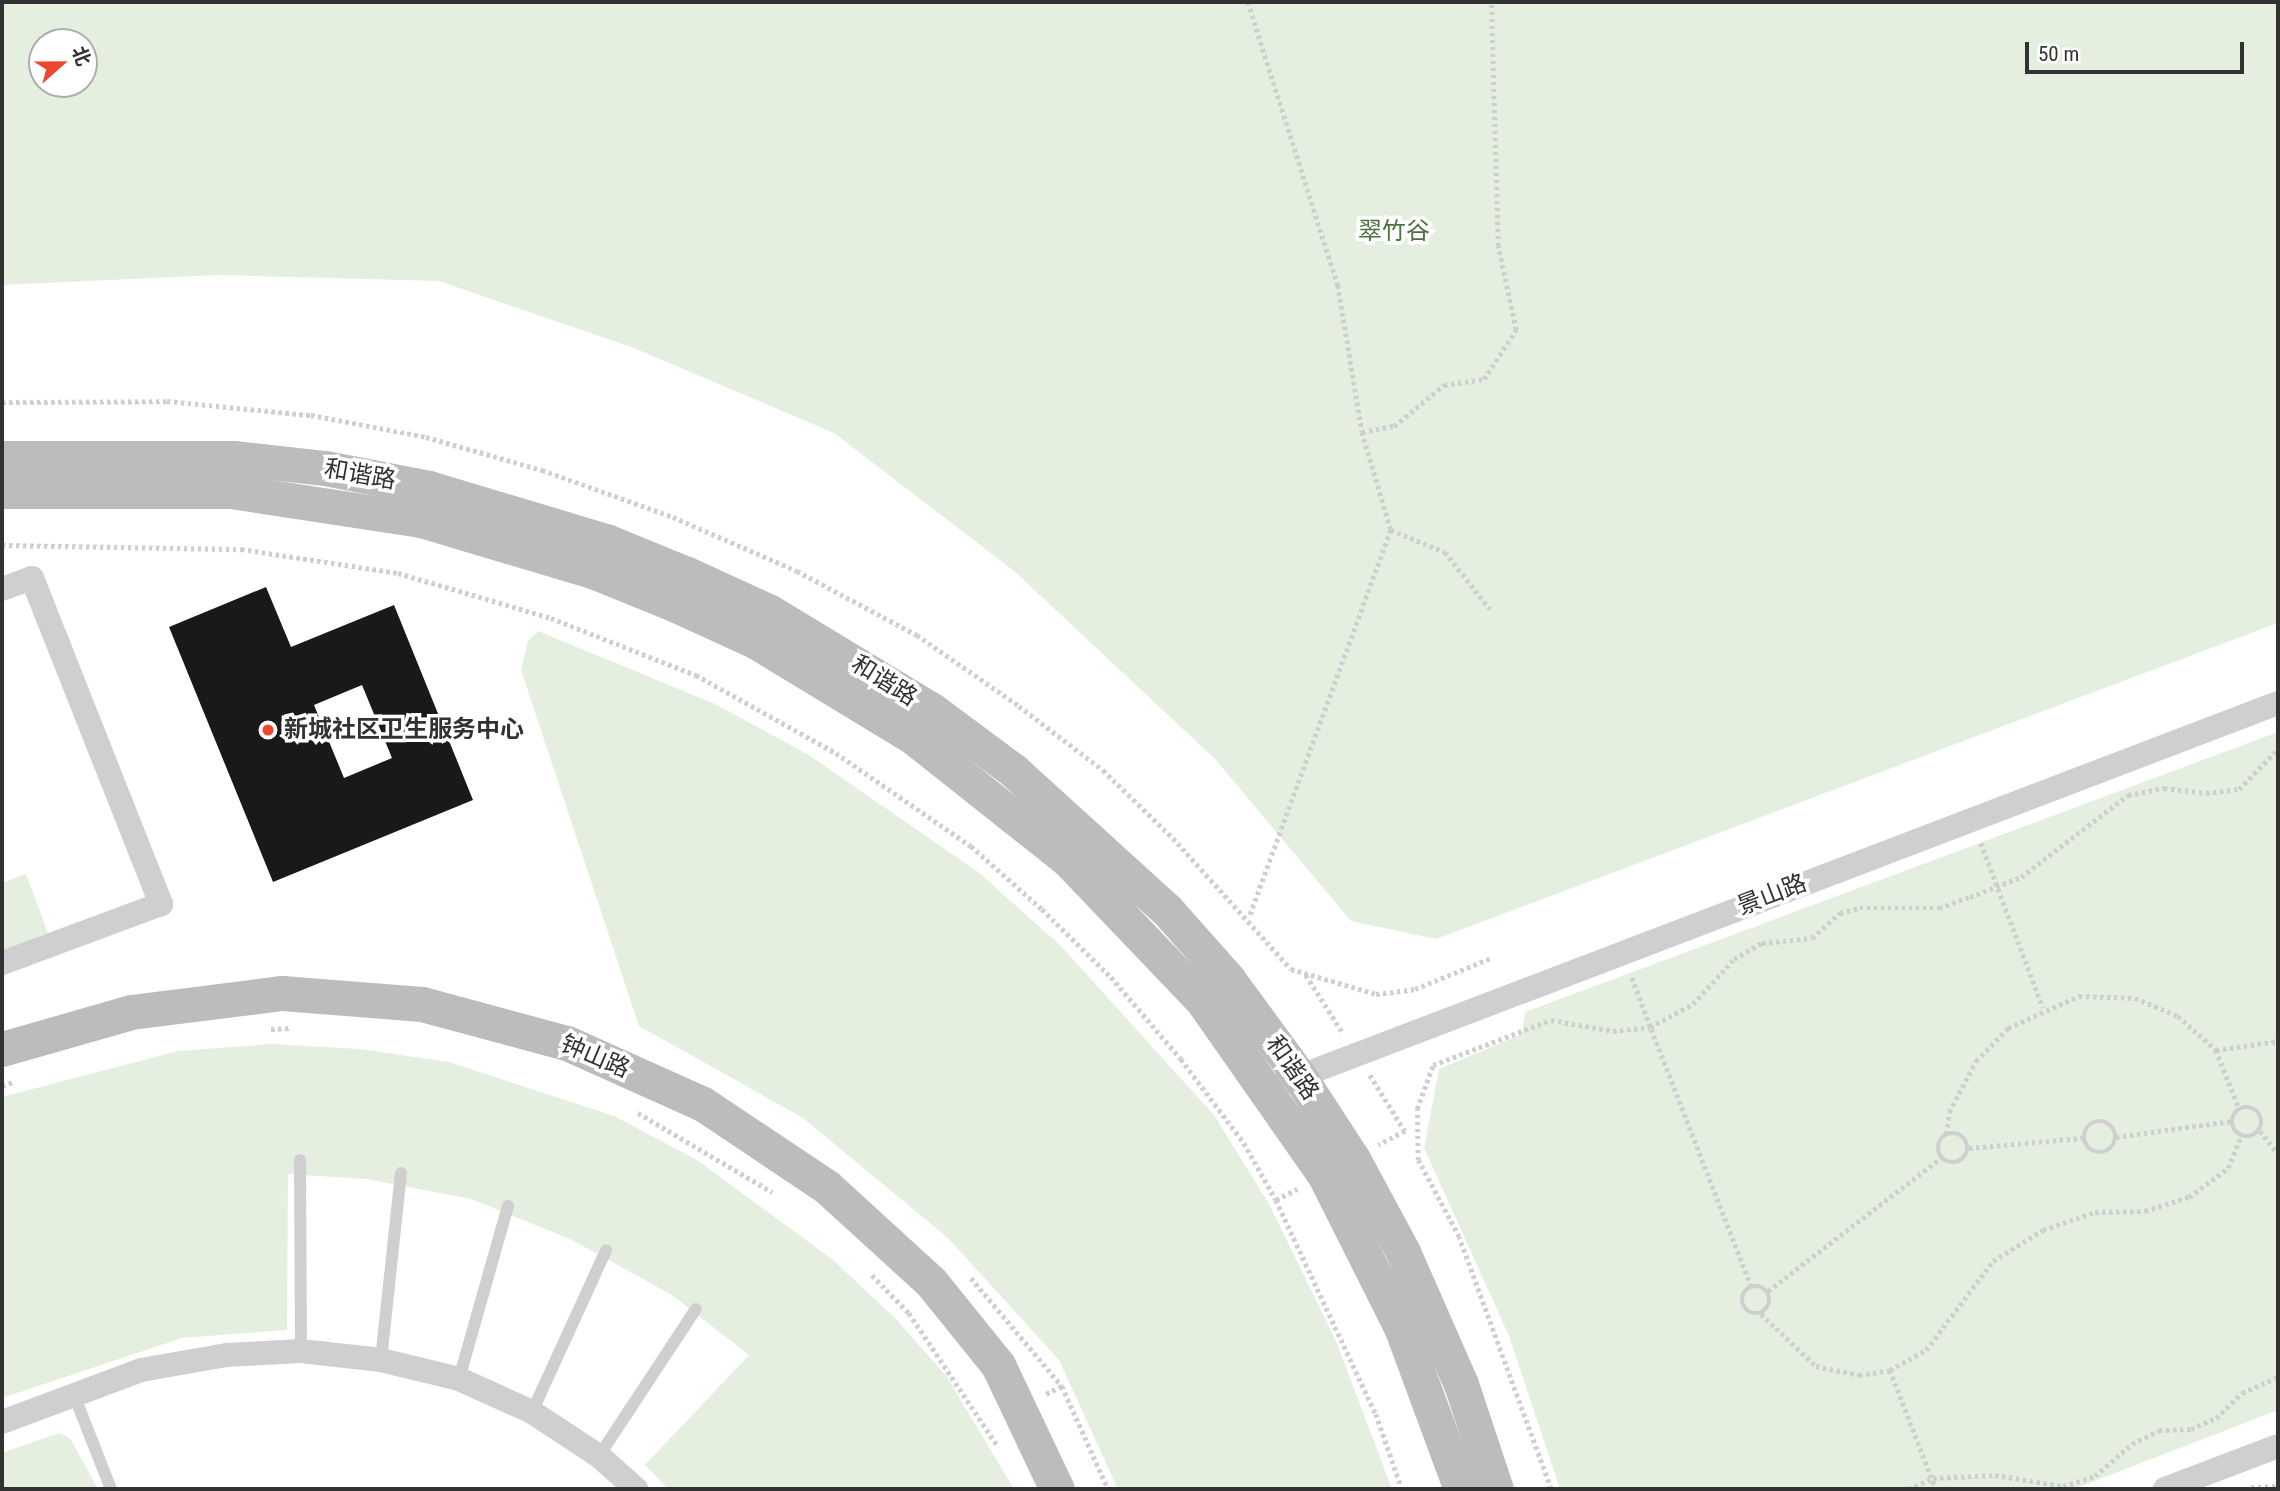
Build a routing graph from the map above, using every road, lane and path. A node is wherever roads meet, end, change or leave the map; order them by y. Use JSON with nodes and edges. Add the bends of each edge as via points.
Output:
{"nodes":[{"id":1,"x":1248,"y":2,"type":"edge"},
{"id":2,"x":1491,"y":2,"type":"edge"},
{"id":3,"x":1362,"y":432,"type":"junction"},
{"id":4,"x":2,"y":458,"type":"edge"},
{"id":5,"x":2,"y":491,"type":"edge"},
{"id":6,"x":1391,"y":530,"type":"junction"},
{"id":7,"x":2,"y":545,"type":"edge"},
{"id":8,"x":2,"y":589,"type":"edge"},
{"id":9,"x":1490,"y":609,"type":"dead end"},
{"id":10,"x":2278,"y":703,"type":"edge"},
{"id":11,"x":2278,"y":749,"type":"edge"},
{"id":12,"x":1972,"y":819,"type":"junction"},
{"id":13,"x":1997,"y":885,"type":"junction"},
{"id":14,"x":1249,"y":917,"type":"dead end"},
{"id":15,"x":1622,"y":953,"type":"junction"},
{"id":16,"x":2,"y":963,"type":"edge"},
{"id":17,"x":2043,"y":1008,"type":"junction"},
{"id":18,"x":305,"y":1027,"type":"dead end"},
{"id":19,"x":1650,"y":1027,"type":"junction"},
{"id":20,"x":264,"y":1030,"type":"dead end"},
{"id":21,"x":2278,"y":1041,"type":"edge"},
{"id":22,"x":2,"y":1049,"type":"edge"},
{"id":23,"x":2216,"y":1050,"type":"junction"},
{"id":24,"x":1299,"y":1076,"type":"junction"},
{"id":25,"x":26,"y":1078,"type":"dead end"},
{"id":26,"x":2,"y":1086,"type":"edge"},
{"id":27,"x":1266,"y":1089,"type":"junction"},
{"id":28,"x":627,"y":1107,"type":"dead end"},
{"id":29,"x":2239,"y":1108,"type":"junction"},
{"id":30,"x":2232,"y":1121,"type":"junction"},
{"id":31,"x":2260,"y":1131,"type":"junction"},
{"id":32,"x":1946,"y":1134,"type":"junction"},
{"id":33,"x":2241,"y":1136,"type":"junction"},
{"id":34,"x":2116,"y":1137,"type":"junction"},
{"id":35,"x":2083,"y":1138,"type":"junction"},
{"id":36,"x":1969,"y":1148,"type":"junction"},
{"id":37,"x":2278,"y":1153,"type":"edge"},
{"id":38,"x":1941,"y":1158,"type":"junction"},
{"id":39,"x":300,"y":1160,"type":"dead end"},
{"id":40,"x":401,"y":1174,"type":"dead end"},
{"id":41,"x":776,"y":1195,"type":"dead end"},
{"id":42,"x":508,"y":1206,"type":"dead end"},
{"id":43,"x":606,"y":1250,"type":"dead end"},
{"id":44,"x":964,"y":1270,"type":"dead end"},
{"id":45,"x":870,"y":1273,"type":"dead end"},
{"id":46,"x":1751,"y":1287,"type":"junction"},
{"id":47,"x":1768,"y":1291,"type":"junction"},
{"id":48,"x":696,"y":1309,"type":"dead end"},
{"id":49,"x":1761,"y":1314,"type":"junction"},
{"id":50,"x":301,"y":1351,"type":"junction"},
{"id":51,"x":381,"y":1360,"type":"junction"},
{"id":52,"x":1890,"y":1370,"type":"junction"},
{"id":53,"x":2278,"y":1377,"type":"edge"},
{"id":54,"x":459,"y":1379,"type":"junction"},
{"id":55,"x":1446,"y":1390,"type":"junction"},
{"id":56,"x":74,"y":1395,"type":"junction"},
{"id":57,"x":532,"y":1412,"type":"junction"},
{"id":58,"x":2,"y":1422,"type":"edge"},
{"id":59,"x":985,"y":1424,"type":"dead end"},
{"id":60,"x":2278,"y":1446,"type":"edge"},
{"id":61,"x":599,"y":1456,"type":"junction"},
{"id":62,"x":1933,"y":1478,"type":"junction"},
{"id":63,"x":2278,"y":1486,"type":"edge"},
{"id":64,"x":2243,"y":1488,"type":"edge"},
{"id":65,"x":111,"y":1489,"type":"edge"},
{"id":66,"x":636,"y":1489,"type":"edge"},
{"id":67,"x":1057,"y":1489,"type":"edge"},
{"id":68,"x":1108,"y":1489,"type":"edge"},
{"id":69,"x":1402,"y":1489,"type":"edge"},
{"id":70,"x":1461,"y":1489,"type":"edge"},
{"id":71,"x":1496,"y":1489,"type":"edge"},
{"id":72,"x":1551,"y":1489,"type":"edge"},
{"id":73,"x":1908,"y":1489,"type":"edge"},
{"id":74,"x":1936,"y":1489,"type":"edge"},
{"id":75,"x":2165,"y":1489,"type":"edge"}],
"edges":[{"from":1,"to":3,"type":"path","via":[[1339,285]]},
{"from":2,"to":3,"type":"path","via":[[1498,246],[1517,330],[1484,379],[1444,384],[1394,426]]},
{"from":3,"to":6,"type":"path"},
{"from":4,"to":24,"type":"main road","name":"和谐路","via":[[233,458],[325,468],[429,488],[606,541],[770,612],[932,710],[1090,835],[1228,979]]},
{"from":5,"to":27,"type":"main road","name":"和谐路","via":[[231,491],[421,520],[595,572],[755,642],[913,737],[1068,860],[1202,1000]]},
{"from":6,"to":9,"type":"path","via":[[1445,552]]},
{"from":6,"to":14,"type":"path"},
{"from":7,"to":69,"type":"path","via":[[241,549],[398,573],[551,618],[696,675],[836,752],[971,846],[1032,900],[1111,977],[1181,1059],[1244,1143],[1293,1232],[1376,1414]]},
{"from":8,"to":16,"type":"street","via":[[32,578],[161,904]]},
{"from":10,"to":12,"type":"street","name":"景山路"},
{"from":11,"to":13,"type":"path","via":[[2239,789],[2206,793],[2164,788],[2128,795],[2021,877]]},
{"from":12,"to":13,"type":"path"},
{"from":12,"to":15,"type":"street","name":"景山路"},
{"from":13,"to":17,"type":"path"},
{"from":13,"to":19,"type":"path","via":[[1939,908],[1850,911],[1812,938],[1762,943],[1734,959],[1693,1004]]},
{"from":15,"to":19,"type":"path"},
{"from":15,"to":24,"type":"street","name":"景山路"},
{"from":17,"to":23,"type":"path","via":[[2080,996],[2135,998],[2178,1016]]},
{"from":17,"to":32,"type":"path","via":[[2008,1028],[1976,1061],[1950,1112]]},
{"from":18,"to":20,"type":"path"},
{"from":19,"to":46,"type":"path"},
{"from":19,"to":72,"type":"path","via":[[1613,1031],[1551,1020],[1433,1065],[1423,1084],[1415,1136],[1418,1160],[1458,1237]]},
{"from":21,"to":23,"type":"path"},
{"from":22,"to":67,"type":"main road","name":"钟山路","via":[[131,1012],[282,993],[422,1004],[567,1043],[703,1104],[827,1187],[931,1282],[998,1365],[1042,1448]]},
{"from":23,"to":29,"type":"path"},
{"from":24,"to":27,"type":"street","name":"景山路"},
{"from":24,"to":55,"type":"main road","name":"和谐路","via":[[1353,1159],[1404,1252]]},
{"from":25,"to":26,"type":"path"},
{"from":27,"to":55,"type":"main road","name":"和谐路","via":[[1324,1174]]},
{"from":28,"to":41,"type":"path"},
{"from":29,"to":30,"type":"path"},
{"from":29,"to":31,"type":"path","via":[[2259,1111]]},
{"from":30,"to":33,"type":"path"},
{"from":30,"to":34,"type":"path"},
{"from":31,"to":33,"type":"path"},
{"from":31,"to":37,"type":"path"},
{"from":32,"to":36,"type":"path","via":[[1958,1133]]},
{"from":32,"to":38,"type":"path","via":[[1937,1148]]},
{"from":33,"to":52,"type":"path","via":[[2228,1168],[2189,1197],[2145,1211],[2095,1212],[2043,1230],[1993,1261],[1926,1350]]},
{"from":34,"to":35,"type":"path","via":[[2111,1149],[2099,1154]]},
{"from":34,"to":35,"type":"path","via":[[2112,1126],[2101,1121],[2087,1126]]},
{"from":35,"to":36,"type":"path"},
{"from":36,"to":38,"type":"path","via":[[1956,1163]]},
{"from":38,"to":47,"type":"path"},
{"from":39,"to":50,"type":"lane"},
{"from":40,"to":51,"type":"lane"},
{"from":42,"to":54,"type":"lane"},
{"from":43,"to":57,"type":"lane"},
{"from":44,"to":68,"type":"path","via":[[1062,1386]]},
{"from":45,"to":59,"type":"path","via":[[909,1312]]},
{"from":46,"to":47,"type":"path"},
{"from":46,"to":49,"type":"path","via":[[1743,1305]]},
{"from":47,"to":49,"type":"path","via":[[1769,1307]]},
{"from":48,"to":61,"type":"lane"},
{"from":49,"to":52,"type":"path","via":[[1816,1366],[1859,1375]]},
{"from":50,"to":51,"type":"street"},
{"from":50,"to":56,"type":"street","via":[[228,1355],[141,1370]]},
{"from":51,"to":54,"type":"street"},
{"from":52,"to":62,"type":"path"},
{"from":53,"to":62,"type":"path","via":[[2242,1393],[2216,1418],[2191,1429],[2159,1430],[2132,1444],[2095,1476],[2063,1486],[1995,1475]]},
{"from":54,"to":57,"type":"street"},
{"from":55,"to":70,"type":"main road"},
{"from":55,"to":71,"type":"main road"},
{"from":56,"to":58,"type":"street"},
{"from":56,"to":65,"type":"lane"},
{"from":57,"to":61,"type":"street"},
{"from":60,"to":75,"type":"street"},
{"from":61,"to":66,"type":"street"},
{"from":62,"to":73,"type":"path"},
{"from":62,"to":74,"type":"path"},
{"from":63,"to":64,"type":"path"}]}
